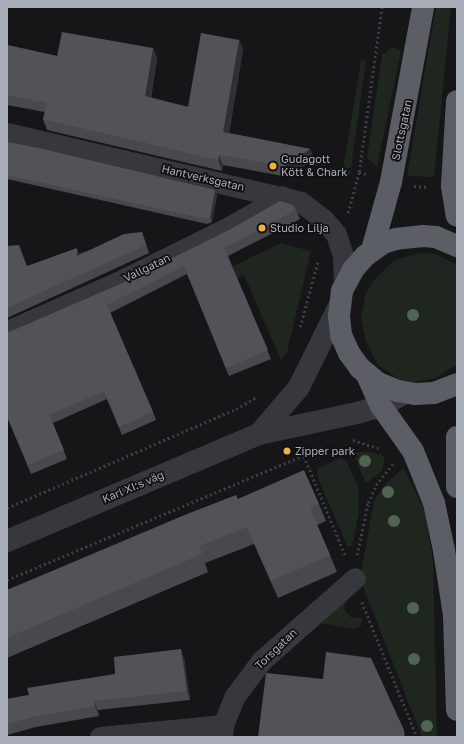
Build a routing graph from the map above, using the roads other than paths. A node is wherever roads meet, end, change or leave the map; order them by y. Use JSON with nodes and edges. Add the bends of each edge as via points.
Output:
{"nodes":[{"id":1,"x":423,"y":7,"type":"edge"},
{"id":2,"x":457,"y":101,"type":"edge"},
{"id":3,"x":7,"y":133,"type":"edge"},
{"id":4,"x":283,"y":196,"type":"junction"},
{"id":5,"x":457,"y":216,"type":"edge"},
{"id":6,"x":457,"y":246,"type":"edge"},
{"id":7,"x":372,"y":250,"type":"junction"},
{"id":8,"x":342,"y":296,"type":"junction"},
{"id":9,"x":7,"y":331,"type":"edge"},
{"id":10,"x":367,"y":375,"type":"junction"},
{"id":11,"x":457,"y":384,"type":"edge"},
{"id":12,"x":405,"y":393,"type":"junction"},
{"id":13,"x":381,"y":406,"type":"junction"},
{"id":14,"x":260,"y":434,"type":"junction"},
{"id":15,"x":457,"y":437,"type":"edge"},
{"id":16,"x":457,"y":487,"type":"edge"},
{"id":17,"x":7,"y":541,"type":"edge"},
{"id":18,"x":355,"y":578,"type":"road end"},
{"id":19,"x":457,"y":589,"type":"edge"},
{"id":20,"x":454,"y":615,"type":"junction"},
{"id":21,"x":457,"y":710,"type":"edge"},
{"id":22,"x":223,"y":731,"type":"edge"},
{"id":23,"x":100,"y":737,"type":"edge"}],
"edges":[{"from":1,"to":7,"type":"highway","name":"Slottsgatan","via":[[391,182]]},
{"from":2,"to":5,"type":"highway","via":[[452,186]]},
{"from":3,"to":4,"type":"street","name":"Hantverksgatan"},
{"from":4,"to":8,"type":"street","name":"Hantverksgatan","via":[[301,202],[324,220],[336,234],[343,256]]},
{"from":4,"to":9,"type":"street","name":"Vallgatan","via":[[227,228],[116,283]]},
{"from":6,"to":7,"type":"highway","via":[[436,238],[409,236]]},
{"from":7,"to":8,"type":"highway","via":[[353,270]]},
{"from":8,"to":10,"type":"highway","via":[[340,325],[345,344],[354,361]]},
{"from":8,"to":14,"type":"street","name":"Karl XI:s väg","via":[[299,387]]},
{"from":10,"to":12,"type":"highway","via":[[385,387]]},
{"from":10,"to":13,"type":"highway"},
{"from":11,"to":12,"type":"highway","via":[[434,392]]},
{"from":12,"to":13,"type":"street","name":"Karl XI:s väg"},
{"from":13,"to":14,"type":"street","name":"Karl XI:s väg"},
{"from":13,"to":20,"type":"highway","via":[[413,451],[424,475],[444,550]]},
{"from":14,"to":17,"type":"street","name":"Karl XI:s väg"},
{"from":15,"to":16,"type":"highway"},
{"from":18,"to":22,"type":"street","name":"Torsgatan","via":[[261,661],[235,696]]},
{"from":19,"to":20,"type":"highway"},
{"from":20,"to":21,"type":"highway"},
{"from":22,"to":23,"type":"street"}]}
